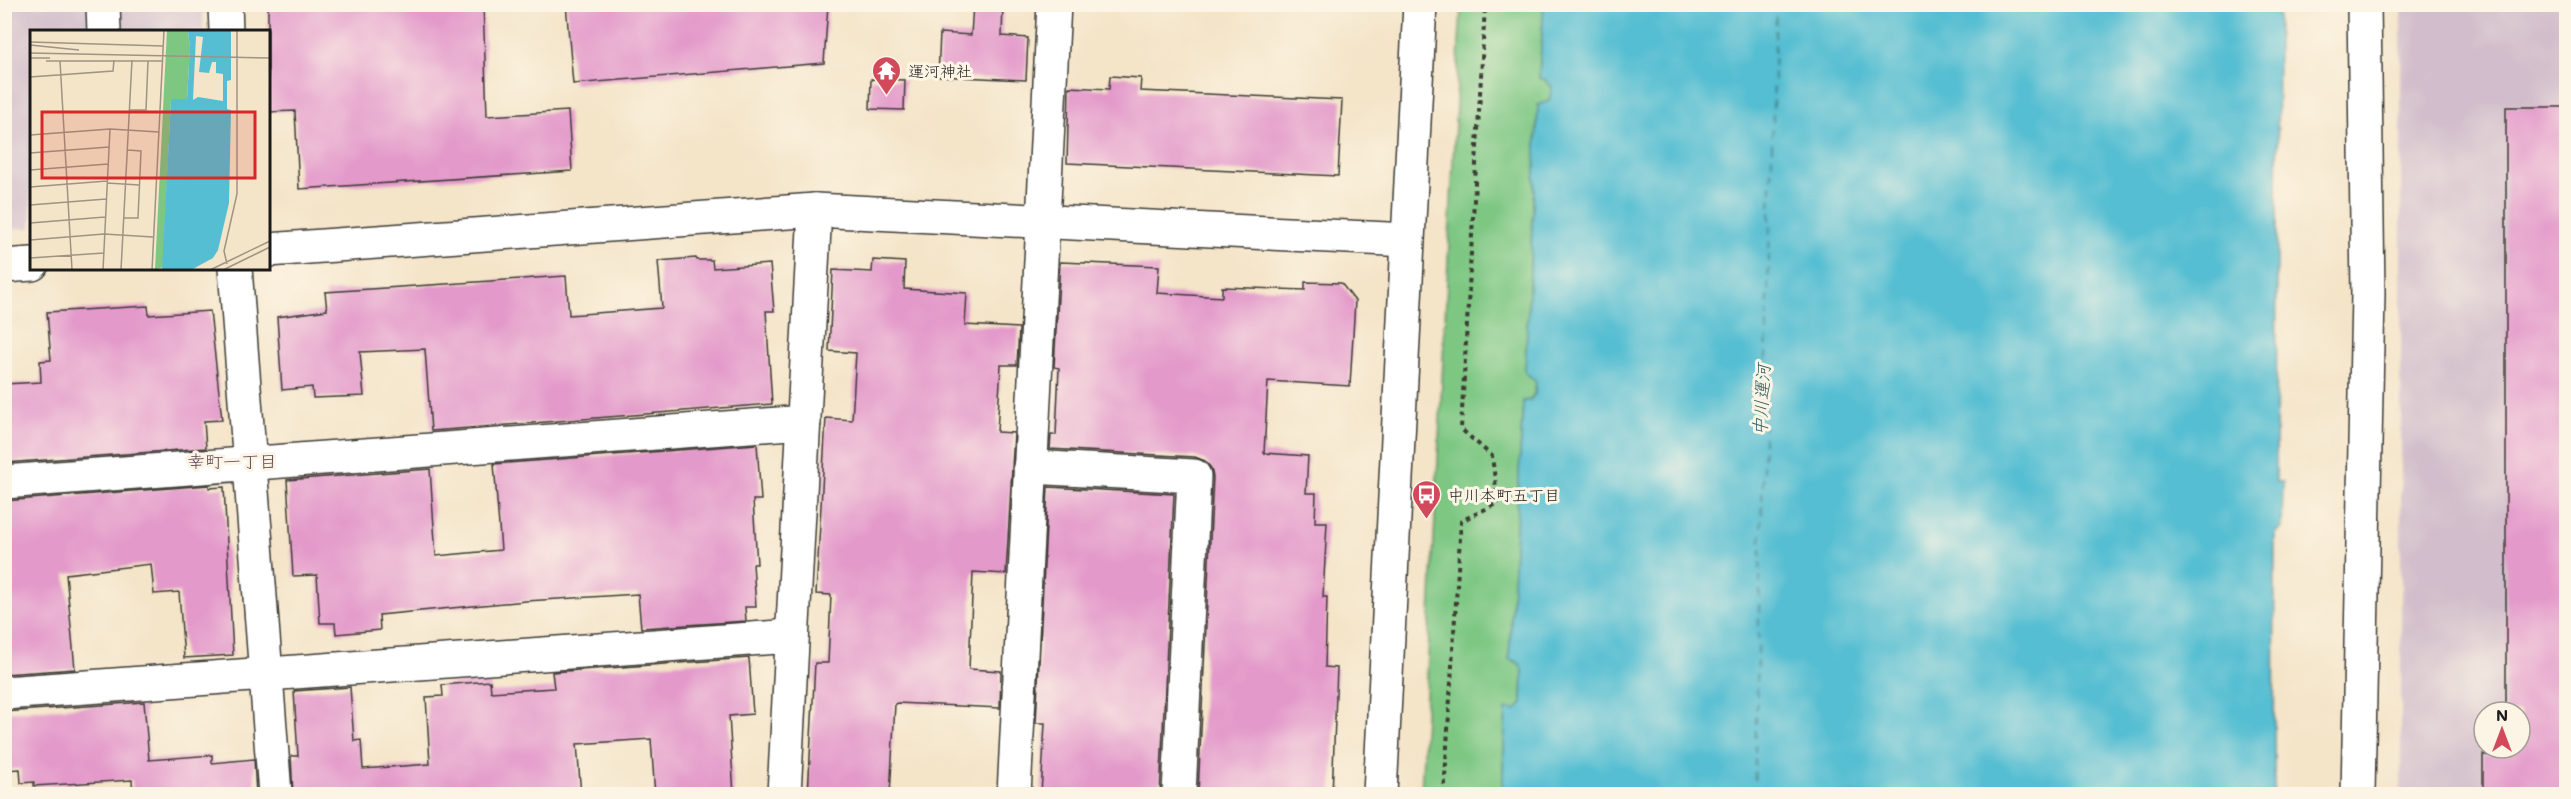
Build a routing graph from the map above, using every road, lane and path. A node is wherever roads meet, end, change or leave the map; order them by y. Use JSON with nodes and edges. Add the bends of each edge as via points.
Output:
{"nodes":[{"id":1,"x":103,"y":4,"type":"edge"},
{"id":2,"x":225,"y":4,"type":"edge"},
{"id":3,"x":1054,"y":4,"type":"edge"},
{"id":4,"x":1420,"y":4,"type":"edge"},
{"id":5,"x":1488,"y":4,"type":"edge"},
{"id":6,"x":2364,"y":4,"type":"edge"},
{"id":7,"x":104,"y":30,"type":"edge"},
{"id":8,"x":226,"y":30,"type":"edge"},
{"id":9,"x":815,"y":210,"type":"junction"},
{"id":10,"x":1042,"y":222,"type":"junction"},
{"id":11,"x":1408,"y":240,"type":"junction"},
{"id":12,"x":270,"y":250,"type":"edge"},
{"id":13,"x":30,"y":264,"type":"edge"},
{"id":14,"x":4,"y":266,"type":"edge"},
{"id":15,"x":236,"y":270,"type":"edge"},
{"id":16,"x":804,"y":422,"type":"junction"},
{"id":17,"x":250,"y":463,"type":"junction"},
{"id":18,"x":1030,"y":467,"type":"junction"},
{"id":19,"x":4,"y":482,"type":"edge"},
{"id":20,"x":792,"y":636,"type":"junction"},
{"id":21,"x":266,"y":674,"type":"junction"},
{"id":22,"x":4,"y":693,"type":"edge"},
{"id":23,"x":275,"y":795,"type":"edge"},
{"id":24,"x":784,"y":795,"type":"edge"},
{"id":25,"x":1014,"y":795,"type":"edge"},
{"id":26,"x":1179,"y":795,"type":"edge"},
{"id":27,"x":1380,"y":795,"type":"edge"},
{"id":28,"x":1443,"y":795,"type":"edge"},
{"id":29,"x":2358,"y":795,"type":"edge"}],
"edges":[{"from":1,"to":7,"type":"street"},
{"from":2,"to":8,"type":"street"},
{"from":3,"to":10,"type":"street"},
{"from":4,"to":11,"type":"street"},
{"from":5,"to":28,"type":"path","via":[[1461,429],[1492,456],[1498,503],[1461,521]]},
{"from":6,"to":29,"type":"street","via":[[2368,294]]},
{"from":9,"to":10,"type":"street"},
{"from":9,"to":12,"type":"street"},
{"from":9,"to":16,"type":"street"},
{"from":10,"to":11,"type":"street"},
{"from":10,"to":18,"type":"street"},
{"from":11,"to":27,"type":"street"},
{"from":13,"to":14,"type":"street"},
{"from":15,"to":17,"type":"street"},
{"from":16,"to":17,"type":"street"},
{"from":16,"to":20,"type":"street"},
{"from":17,"to":19,"type":"street"},
{"from":17,"to":21,"type":"street"},
{"from":18,"to":25,"type":"street"},
{"from":18,"to":26,"type":"street","via":[[1194,476]]},
{"from":20,"to":21,"type":"street"},
{"from":20,"to":24,"type":"street"},
{"from":21,"to":22,"type":"street"},
{"from":21,"to":23,"type":"street"}]}
